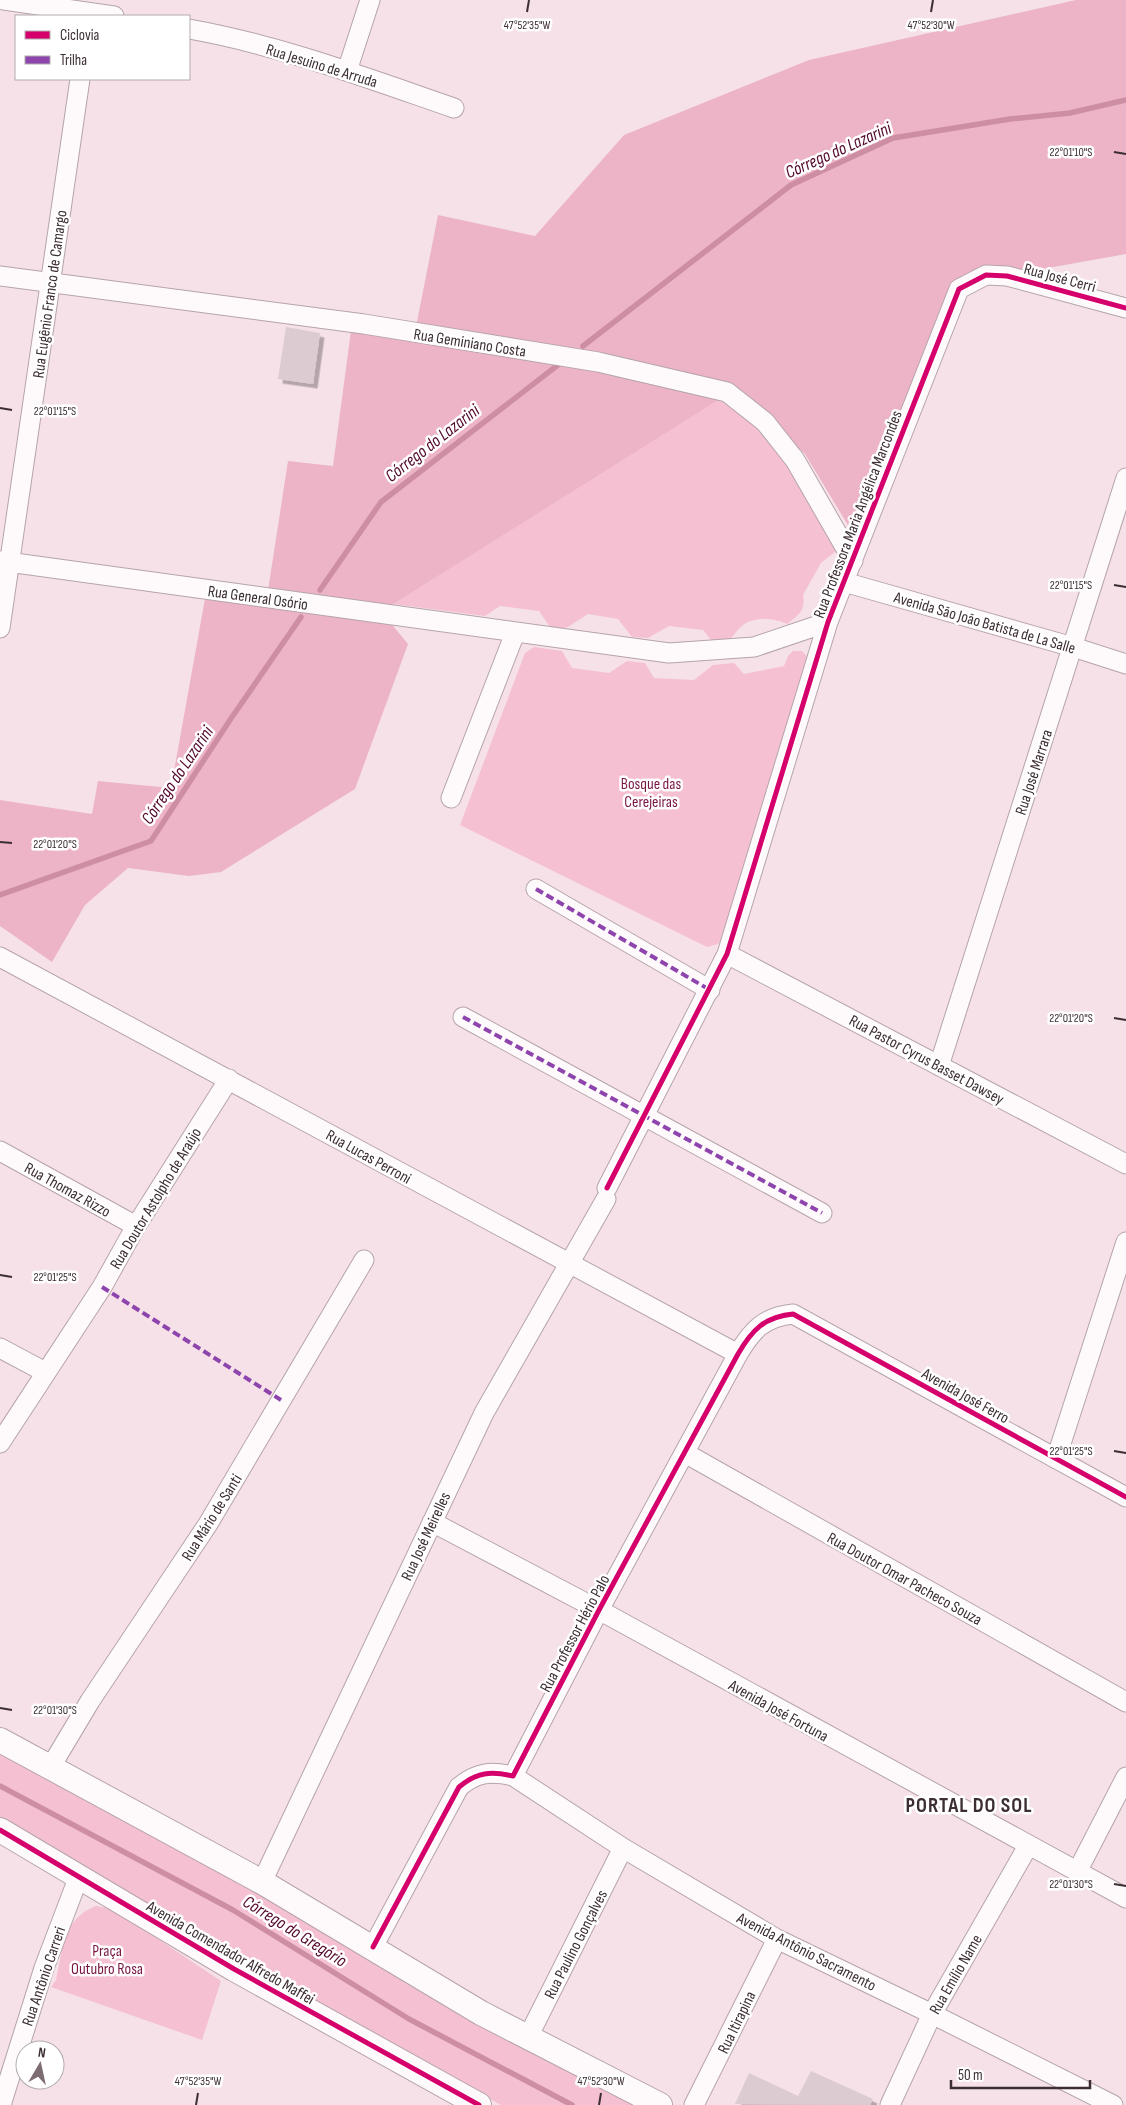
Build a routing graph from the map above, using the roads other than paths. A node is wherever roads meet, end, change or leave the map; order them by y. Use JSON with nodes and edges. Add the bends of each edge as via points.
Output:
{"nodes":[{"id":1,"x":4,"y":0,"type":"edge"},
{"id":2,"x":370,"y":0,"type":"edge"},
{"id":3,"x":90,"y":9,"type":"edge"},
{"id":4,"x":111,"y":15,"type":"edge"},
{"id":5,"x":190,"y":29,"type":"edge"},
{"id":6,"x":347,"y":71,"type":"junction"},
{"id":7,"x":80,"y":80,"type":"edge"},
{"id":8,"x":454,"y":108,"type":"dead end"},
{"id":9,"x":986,"y":275,"type":"joint"},
{"id":10,"x":0,"y":276,"type":"edge"},
{"id":11,"x":50,"y":283,"type":"junction"},
{"id":12,"x":1126,"y":308,"type":"edge"},
{"id":13,"x":1126,"y":478,"type":"edge"},
{"id":14,"x":853,"y":561,"type":"junction"},
{"id":15,"x":5,"y":562,"type":"edge"},
{"id":16,"x":844,"y":582,"type":"junction"},
{"id":17,"x":828,"y":622,"type":"junction"},
{"id":18,"x":0,"y":628,"type":"edge"},
{"id":19,"x":516,"y":632,"type":"junction"},
{"id":20,"x":1073,"y":647,"type":"junction"},
{"id":21,"x":1126,"y":664,"type":"edge"},
{"id":22,"x":450,"y":798,"type":"dead end"},
{"id":23,"x":536,"y":889,"type":"dead end"},
{"id":24,"x":728,"y":954,"type":"junction"},
{"id":25,"x":0,"y":957,"type":"edge"},
{"id":26,"x":710,"y":990,"type":"junction"},
{"id":27,"x":463,"y":1017,"type":"dead end"},
{"id":28,"x":939,"y":1066,"type":"junction"},
{"id":29,"x":229,"y":1079,"type":"junction"},
{"id":30,"x":643,"y":1115,"type":"junction"},
{"id":31,"x":0,"y":1152,"type":"edge"},
{"id":32,"x":1126,"y":1164,"type":"edge"},
{"id":33,"x":822,"y":1213,"type":"dead end"},
{"id":34,"x":136,"y":1226,"type":"junction"},
{"id":35,"x":1126,"y":1242,"type":"edge"},
{"id":36,"x":364,"y":1260,"type":"dead end"},
{"id":37,"x":568,"y":1265,"type":"junction"},
{"id":38,"x":793,"y":1314,"type":"joint"},
{"id":39,"x":0,"y":1348,"type":"edge"},
{"id":40,"x":738,"y":1354,"type":"junction"},
{"id":41,"x":45,"y":1372,"type":"junction"},
{"id":42,"x":0,"y":1443,"type":"edge"},
{"id":43,"x":685,"y":1453,"type":"junction"},
{"id":44,"x":1056,"y":1459,"type":"junction"},
{"id":45,"x":1126,"y":1497,"type":"edge"},
{"id":46,"x":432,"y":1522,"type":"junction"},
{"id":47,"x":599,"y":1610,"type":"junction"},
{"id":48,"x":1126,"y":1702,"type":"edge"},
{"id":49,"x":0,"y":1740,"type":"edge"},
{"id":50,"x":50,"y":1768,"type":"junction"},
{"id":51,"x":513,"y":1776,"type":"junction"},
{"id":52,"x":1126,"y":1777,"type":"edge"},
{"id":53,"x":0,"y":1830,"type":"edge"},
{"id":54,"x":1028,"y":1846,"type":"junction"},
{"id":55,"x":623,"y":1848,"type":"junction"},
{"id":56,"x":1077,"y":1872,"type":"junction"},
{"id":57,"x":79,"y":1876,"type":"junction"},
{"id":58,"x":262,"y":1882,"type":"junction"},
{"id":59,"x":1126,"y":1898,"type":"edge"},
{"id":60,"x":777,"y":1939,"type":"junction"},
{"id":61,"x":373,"y":1946,"type":"junction"},
{"id":62,"x":932,"y":2014,"type":"junction"},
{"id":63,"x":527,"y":2039,"type":"junction"},
{"id":64,"x":1088,"y":2100,"type":"edge"},
{"id":65,"x":1,"y":2105,"type":"edge"},
{"id":66,"x":479,"y":2105,"type":"edge"},
{"id":67,"x":660,"y":2105,"type":"edge"},
{"id":68,"x":694,"y":2105,"type":"edge"},
{"id":69,"x":890,"y":2105,"type":"edge"},
{"id":70,"x":1113,"y":2105,"type":"edge"}],
"edges":[{"from":1,"to":3,"type":"street"},
{"from":2,"to":6,"type":"street"},
{"from":3,"to":4,"type":"street"},
{"from":5,"to":6,"type":"street","name":"Rua Jesuino de Arruda","via":[[218,34]]},
{"from":6,"to":8,"type":"street","name":"Rua Jesuino de Arruda"},
{"from":7,"to":11,"type":"street","name":"Rua Eugênio Franco de Camargo"},
{"from":9,"to":12,"type":"street","name":"Rua José Cerri","via":[[1007,276]]},
{"from":9,"to":14,"type":"street","name":"Rua Professora Maria Angélica Marcondes","via":[[958,289]]},
{"from":10,"to":11,"type":"street","name":"Rua Geminiano Costa"},
{"from":11,"to":14,"type":"street","name":"Rua Geminiano Costa","via":[[364,324],[598,362],[727,392],[765,422],[795,460]]},
{"from":11,"to":15,"type":"street","name":"Rua Eugênio Franco de Camargo"},
{"from":13,"to":20,"type":"street","name":"Rua José Marrara"},
{"from":14,"to":16,"type":"street","name":"Rua Professora Maria Angélica Marcondes"},
{"from":15,"to":18,"type":"street","name":"Rua Eugênio Franco de Camargo"},
{"from":15,"to":19,"type":"street","name":"Rua General Osório"},
{"from":16,"to":17,"type":"street","name":"Rua Professora Maria Angélica Marcondes"},
{"from":16,"to":20,"type":"street","name":"Avenida São João Batista de La Salle"},
{"from":17,"to":19,"type":"street","name":"Rua General Osório","via":[[754,647],[669,653]]},
{"from":17,"to":24,"type":"street","name":"Rua Professora Maria Angélica Marcondes"},
{"from":19,"to":22,"type":"street"},
{"from":20,"to":21,"type":"street","name":"Avenida São João Batista de La Salle"},
{"from":20,"to":28,"type":"street","name":"Rua José Marrara"},
{"from":23,"to":26,"type":"street"},
{"from":24,"to":26,"type":"street","name":"Rua Professora Maria Angélica Marcondes"},
{"from":24,"to":28,"type":"street","name":"Rua Pastor Cyrus Basset Dawsey"},
{"from":25,"to":29,"type":"street","name":"Rua Lucas Perroni"},
{"from":26,"to":30,"type":"street","name":"Rua Professora Maria Angélica Marcondes"},
{"from":27,"to":30,"type":"street"},
{"from":28,"to":32,"type":"street","name":"Rua Pastor Cyrus Basset Dawsey"},
{"from":29,"to":34,"type":"street","name":"Rua Doutor Astolpho de Araújo"},
{"from":29,"to":37,"type":"street","name":"Rua Lucas Perroni"},
{"from":30,"to":33,"type":"street"},
{"from":30,"to":37,"type":"street","name":"Rua José Meirelles"},
{"from":31,"to":34,"type":"street","name":"Rua Thomaz Rizzo"},
{"from":34,"to":41,"type":"street","name":"Rua Doutor Astolpho de Araújo","via":[[102,1287]]},
{"from":35,"to":44,"type":"street"},
{"from":36,"to":50,"type":"street","name":"Rua Mário de Santi","via":[[208,1524],[90,1701]]},
{"from":37,"to":40,"type":"street","name":"Rua Lucas Perroni"},
{"from":37,"to":46,"type":"street","name":"Rua José Meirelles","via":[[484,1413]]},
{"from":38,"to":40,"type":"street","name":"Rua Professor Hério Palo","via":[[777,1316],[756,1328]]},
{"from":38,"to":44,"type":"street","name":"Avenida José Ferro"},
{"from":39,"to":41,"type":"street"},
{"from":40,"to":43,"type":"street","name":"Rua Professor Hério Palo"},
{"from":41,"to":42,"type":"street","name":"Rua Doutor Astolpho de Araújo"},
{"from":43,"to":47,"type":"street","name":"Rua Professor Hério Palo"},
{"from":43,"to":48,"type":"street","name":"Rua Doutor Omar Pacheco Souza"},
{"from":44,"to":45,"type":"street","name":"Avenida José Ferro"},
{"from":46,"to":47,"type":"street","name":"Avenida José Fortuna"},
{"from":46,"to":58,"type":"street","name":"Rua José Meirelles"},
{"from":47,"to":51,"type":"street","name":"Rua Professor Hério Palo"},
{"from":47,"to":54,"type":"street","name":"Avenida José Fortuna"},
{"from":49,"to":50,"type":"main road"},
{"from":50,"to":58,"type":"main road"},
{"from":51,"to":55,"type":"street","name":"Avenida Antônio Sacramento"},
{"from":51,"to":61,"type":"street","via":[[495,1772],[481,1774],[459,1786]]},
{"from":52,"to":56,"type":"street"},
{"from":53,"to":57,"type":"main road","name":"Avenida Comendador Alfredo Maffei"},
{"from":54,"to":56,"type":"street","name":"Avenida José Fortuna"},
{"from":54,"to":62,"type":"street","name":"Rua Emílio Name"},
{"from":55,"to":60,"type":"street","name":"Avenida Antônio Sacramento"},
{"from":55,"to":63,"type":"street","name":"Rua Paulino Gonçalves"},
{"from":56,"to":59,"type":"street","name":"Avenida José Fortuna"},
{"from":57,"to":65,"type":"street","name":"Rua Antônio Carreri","via":[[44,1968]]},
{"from":57,"to":66,"type":"main road","name":"Avenida Comendador Alfredo Maffei","via":[[234,1969]]},
{"from":58,"to":61,"type":"main road"},
{"from":60,"to":62,"type":"street","name":"Avenida Antônio Sacramento"},
{"from":60,"to":68,"type":"street","name":"Rua Itirapina"},
{"from":61,"to":63,"type":"main road"},
{"from":62,"to":64,"type":"street","name":"Avenida Antônio Sacramento"},
{"from":62,"to":69,"type":"street","name":"Rua Emílio Name"},
{"from":63,"to":67,"type":"main road"},
{"from":64,"to":70,"type":"street","name":"Avenida Antônio Sacramento"}]}
